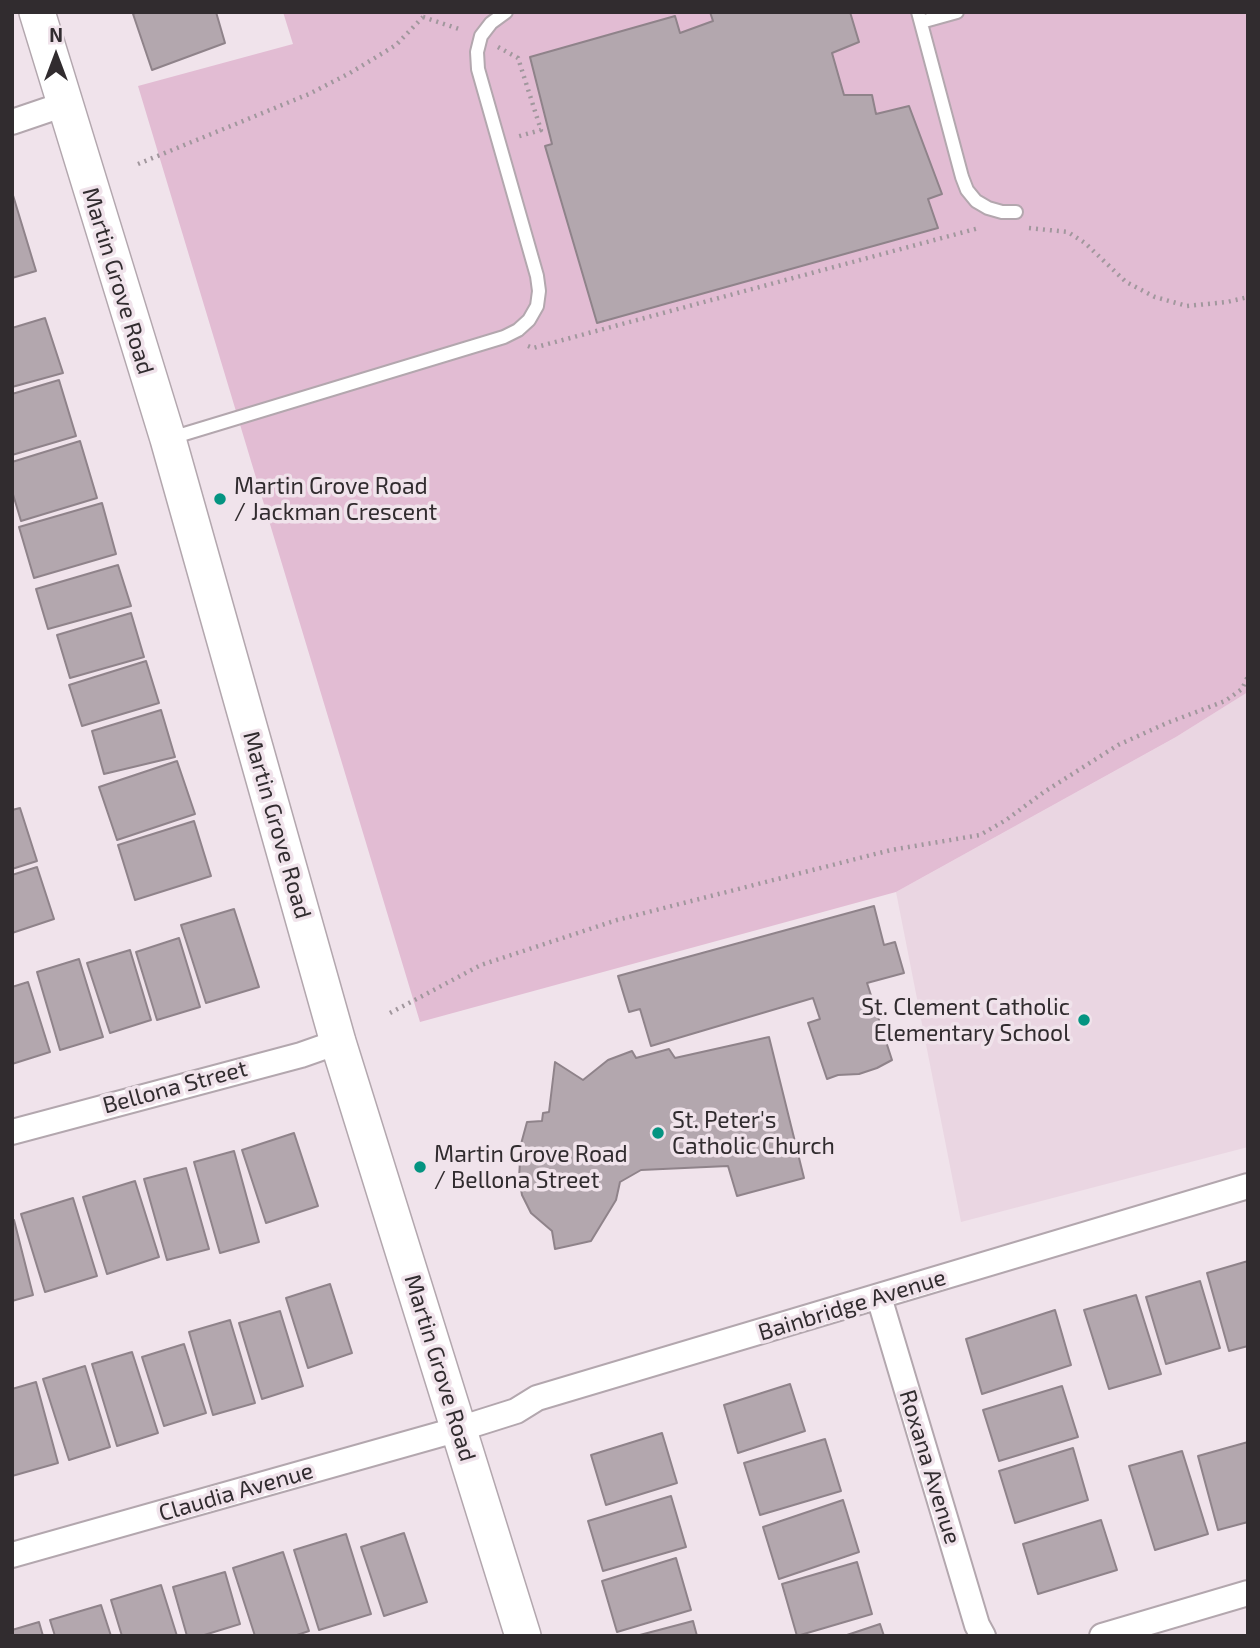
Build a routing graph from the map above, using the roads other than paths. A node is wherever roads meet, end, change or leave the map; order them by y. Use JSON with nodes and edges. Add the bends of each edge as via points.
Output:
{"nodes":[{"id":1,"x":37,"y":12,"type":"edge"},
{"id":2,"x":506,"y":12,"type":"edge"},
{"id":3,"x":957,"y":12,"type":"edge"},
{"id":4,"x":919,"y":17,"type":"edge"},
{"id":5,"x":65,"y":104,"type":"junction"},
{"id":6,"x":12,"y":122,"type":"edge"},
{"id":7,"x":1016,"y":212,"type":"dead end"},
{"id":8,"x":167,"y":439,"type":"junction"},
{"id":9,"x":338,"y":1042,"type":"junction"},
{"id":10,"x":12,"y":1132,"type":"edge"},
{"id":11,"x":1248,"y":1186,"type":"edge"},
{"id":12,"x":879,"y":1297,"type":"junction"},
{"id":13,"x":459,"y":1429,"type":"junction"},
{"id":14,"x":12,"y":1555,"type":"edge"},
{"id":15,"x":1248,"y":1592,"type":"edge"},
{"id":16,"x":523,"y":1636,"type":"edge"},
{"id":17,"x":983,"y":1636,"type":"edge"},
{"id":18,"x":1102,"y":1636,"type":"edge"}],
"edges":[{"from":1,"to":5,"type":"street","name":"Martin Grove Road"},
{"from":2,"to":8,"type":"lane","via":[[481,36],[478,69],[539,291],[529,320],[504,337]]},
{"from":3,"to":4,"type":"lane"},
{"from":4,"to":7,"type":"lane","via":[[964,184],[976,201],[988,208]]},
{"from":5,"to":6,"type":"street"},
{"from":5,"to":8,"type":"street","name":"Martin Grove Road"},
{"from":8,"to":9,"type":"street","name":"Martin Grove Road"},
{"from":9,"to":10,"type":"street","name":"Bellona Street"},
{"from":9,"to":13,"type":"street","name":"Martin Grove Road"},
{"from":11,"to":12,"type":"street","name":"Bainbridge Avenue"},
{"from":12,"to":13,"type":"street","name":"Bainbridge Avenue","via":[[537,1398],[516,1411]]},
{"from":12,"to":17,"type":"street","name":"Roxana Avenue"},
{"from":13,"to":14,"type":"street","name":"Claudia Avenue"},
{"from":13,"to":16,"type":"street","name":"Martin Grove Road"},
{"from":15,"to":18,"type":"street"}]}
